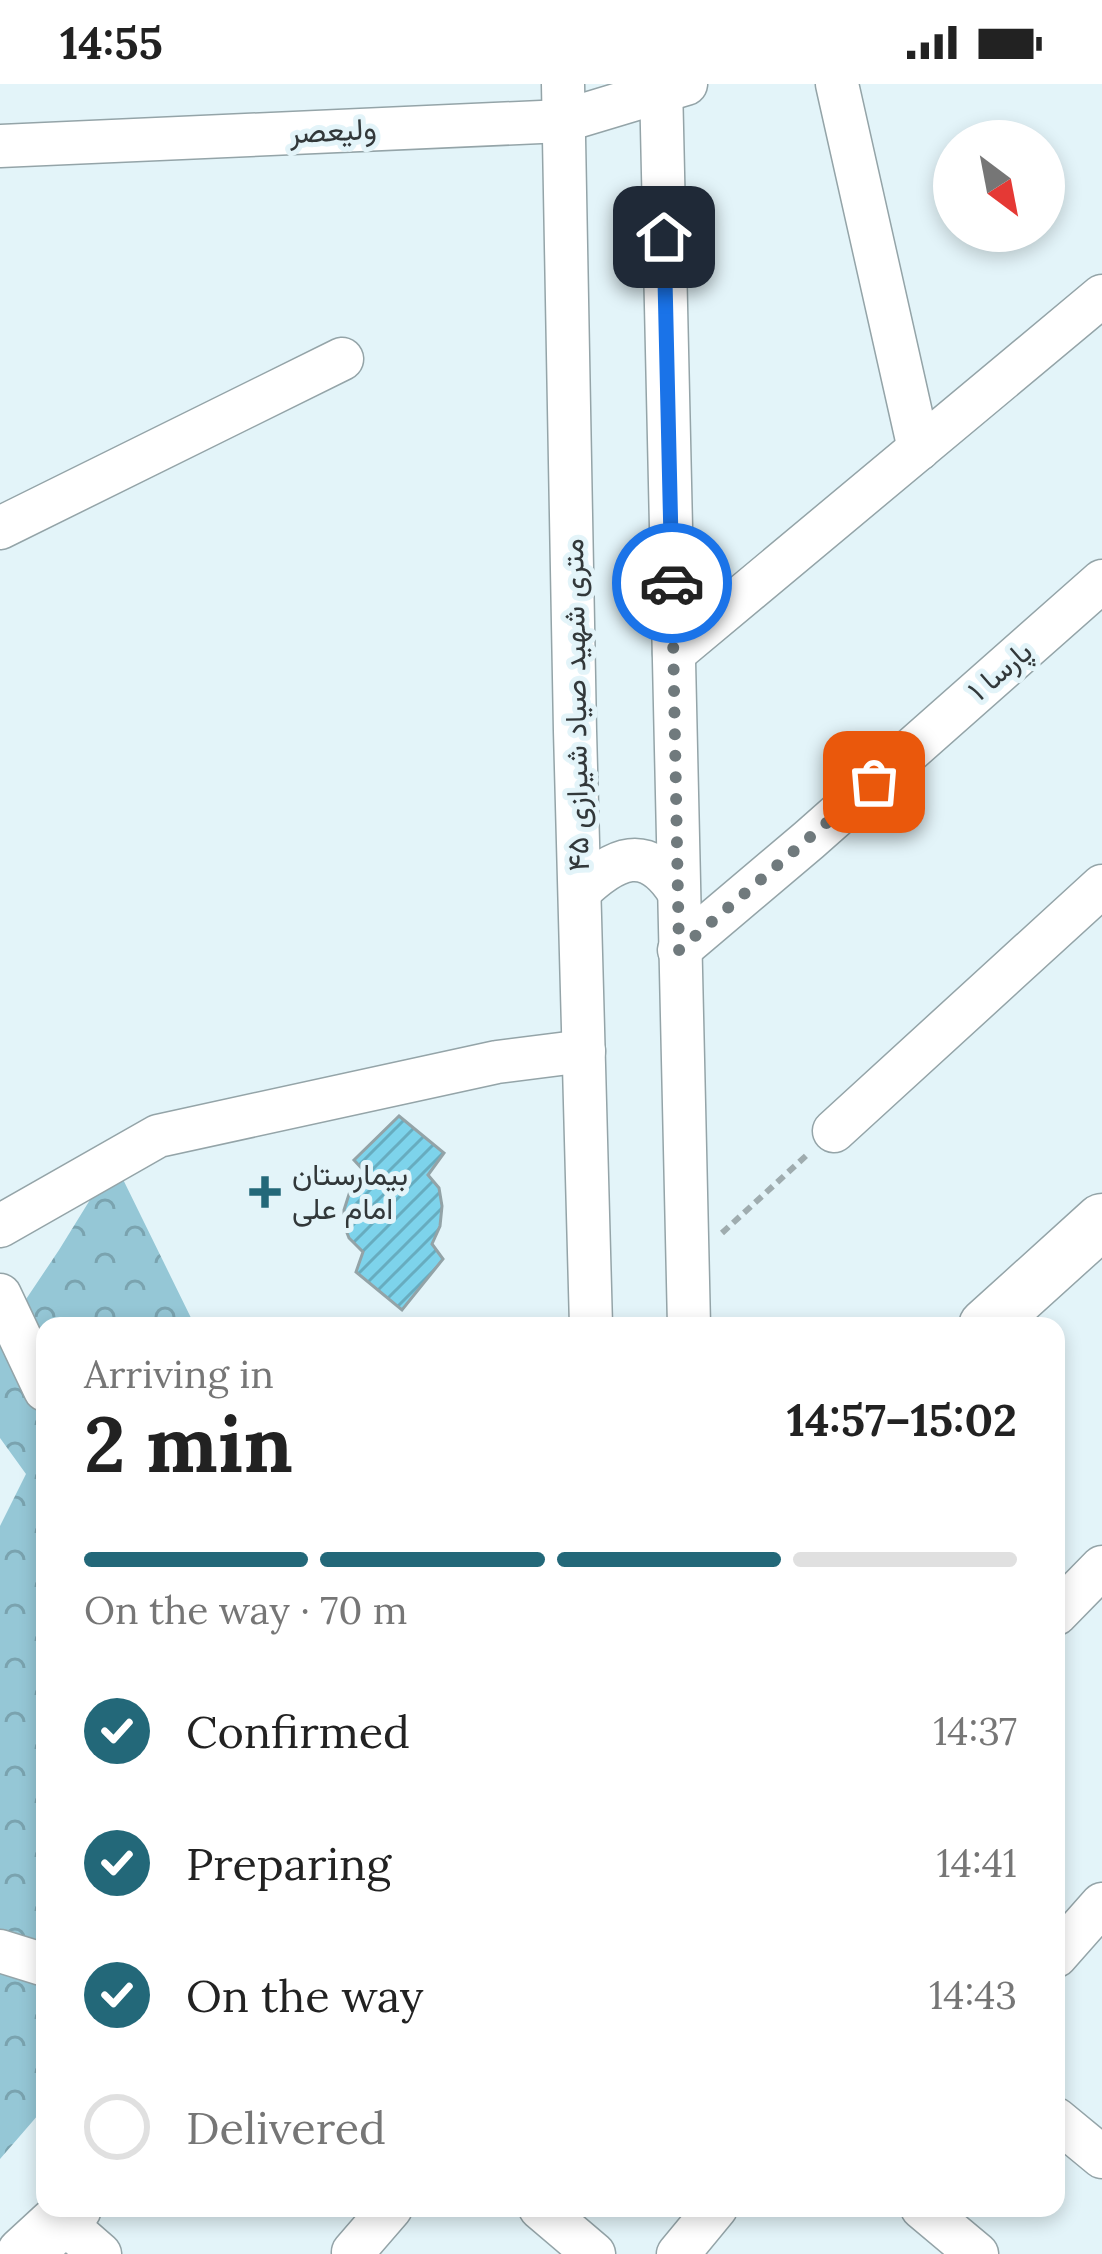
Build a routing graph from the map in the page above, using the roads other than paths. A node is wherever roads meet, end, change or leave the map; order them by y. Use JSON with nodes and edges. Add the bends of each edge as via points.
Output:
{"nodes":[{"id":1,"x":837,"y":84,"type":"edge"},
{"id":2,"x":670,"y":86,"type":"edge"},
{"id":3,"x":563,"y":103,"type":"edge"},
{"id":4,"x":0,"y":146,"type":"edge"},
{"id":5,"x":1102,"y":296,"type":"edge"},
{"id":6,"x":342,"y":359,"type":"dead end"},
{"id":7,"x":919,"y":449,"type":"junction"},
{"id":8,"x":0,"y":527,"type":"edge"},
{"id":9,"x":1102,"y":581,"type":"edge"},
{"id":10,"x":674,"y":653,"type":"junction"},
{"id":11,"x":1102,"y":886,"type":"edge"},
{"id":12,"x":580,"y":891,"type":"junction"},
{"id":13,"x":678,"y":891,"type":"junction"},
{"id":14,"x":679,"y":950,"type":"junction"},
{"id":15,"x":584,"y":1051,"type":"junction"},
{"id":16,"x":834,"y":1131,"type":"road end"},
{"id":17,"x":1102,"y":1221,"type":"edge"},
{"id":18,"x":0,"y":1226,"type":"edge"},
{"id":19,"x":1102,"y":1265,"type":"edge"},
{"id":20,"x":3,"y":1311,"type":"edge"},
{"id":21,"x":591,"y":1317,"type":"edge"},
{"id":22,"x":689,"y":1317,"type":"edge"},
{"id":23,"x":996,"y":1317,"type":"edge"},
{"id":24,"x":1044,"y":1317,"type":"edge"},
{"id":25,"x":36,"y":1373,"type":"edge"},
{"id":26,"x":1102,"y":1567,"type":"edge"},
{"id":27,"x":1065,"y":1605,"type":"edge"},
{"id":28,"x":1102,"y":1904,"type":"edge"},
{"id":29,"x":1065,"y":1946,"type":"edge"},
{"id":30,"x":1065,"y":2126,"type":"edge"},
{"id":31,"x":1102,"y":2157,"type":"edge"},
{"id":32,"x":383,"y":2217,"type":"edge"},
{"id":33,"x":551,"y":2217,"type":"edge"},
{"id":34,"x":709,"y":2217,"type":"edge"},
{"id":35,"x":933,"y":2217,"type":"edge"},
{"id":36,"x":61,"y":2225,"type":"edge"},
{"id":37,"x":0,"y":2229,"type":"edge"},
{"id":38,"x":353,"y":2252,"type":"edge"},
{"id":39,"x":594,"y":2254,"type":"edge"},
{"id":40,"x":678,"y":2254,"type":"edge"},
{"id":41,"x":976,"y":2254,"type":"edge"}],
"edges":[{"from":1,"to":7,"type":"street"},
{"from":2,"to":3,"type":"street","name":"ولیعصر"},
{"from":2,"to":10,"type":"street"},
{"from":3,"to":4,"type":"street","name":"ولیعصر"},
{"from":3,"to":12,"type":"street","name":"۴۵ متری شهید صیاد شیرازی"},
{"from":5,"to":7,"type":"street"},
{"from":6,"to":8,"type":"street"},
{"from":7,"to":10,"type":"street"},
{"from":9,"to":14,"type":"street","name":"پارسا ۱"},
{"from":10,"to":13,"type":"street"},
{"from":11,"to":16,"type":"street"},
{"from":12,"to":13,"type":"street","via":[[623,860],[656,866]]},
{"from":12,"to":15,"type":"street","name":"۴۵ متری شهید صیاد شیرازی"},
{"from":13,"to":14,"type":"street"},
{"from":14,"to":22,"type":"street"},
{"from":15,"to":18,"type":"street","via":[[158,1136]]},
{"from":15,"to":21,"type":"street","name":"۴۵ متری شهید صیاد شیرازی"},
{"from":17,"to":23,"type":"main road"},
{"from":19,"to":24,"type":"main road"},
{"from":20,"to":25,"type":"street"},
{"from":26,"to":27,"type":"street"},
{"from":28,"to":29,"type":"street"},
{"from":30,"to":31,"type":"street"},
{"from":32,"to":38,"type":"street"},
{"from":33,"to":39,"type":"street"},
{"from":34,"to":40,"type":"street"},
{"from":35,"to":41,"type":"street"},
{"from":36,"to":37,"type":"main road"}]}
